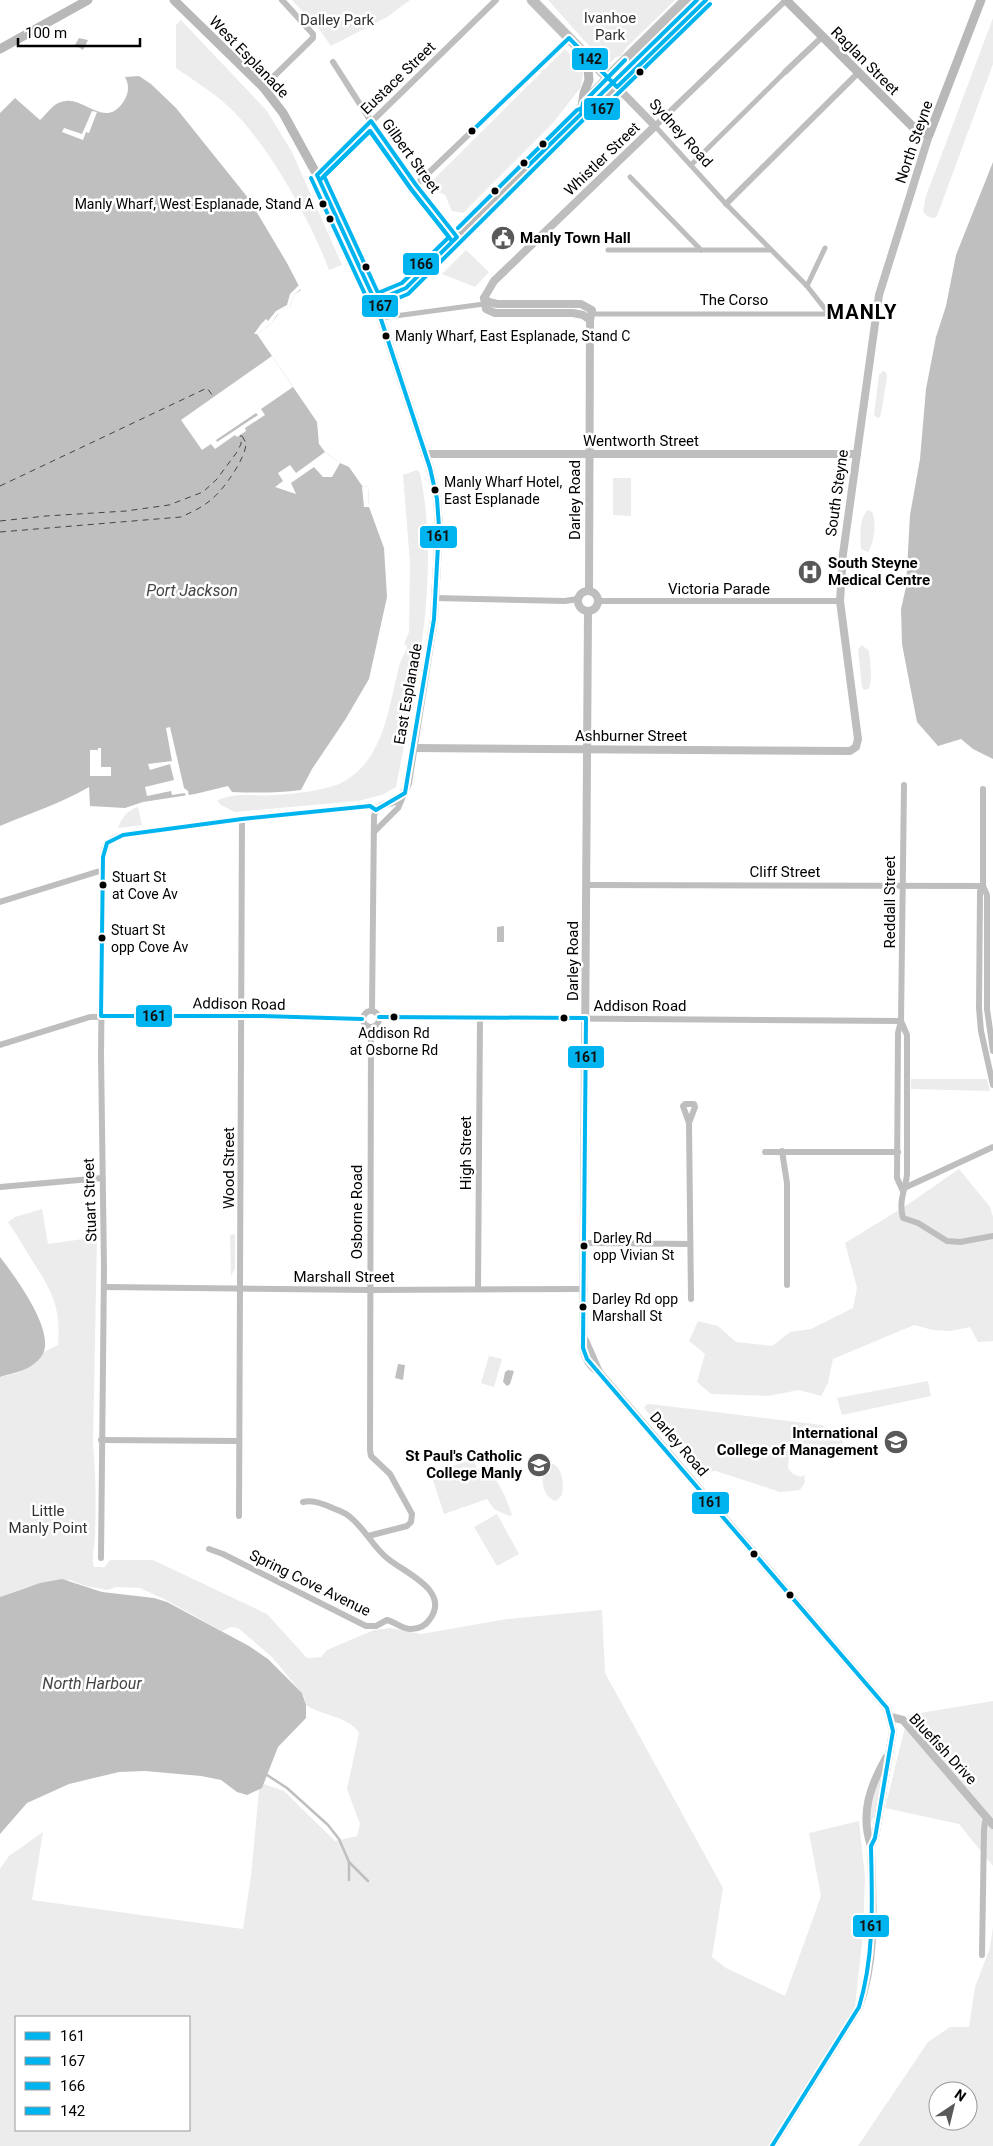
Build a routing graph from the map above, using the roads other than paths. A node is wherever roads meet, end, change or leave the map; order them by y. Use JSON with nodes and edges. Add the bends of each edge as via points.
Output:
{"nodes":[{"id":1,"x":88,"y":0,"type":"edge"},
{"id":2,"x":174,"y":0,"type":"edge"},
{"id":3,"x":282,"y":0,"type":"edge"},
{"id":4,"x":496,"y":0,"type":"edge"},
{"id":5,"x":532,"y":0,"type":"edge"},
{"id":6,"x":686,"y":0,"type":"edge"},
{"id":7,"x":706,"y":0,"type":"edge"},
{"id":8,"x":786,"y":0,"type":"edge"},
{"id":9,"x":981,"y":0,"type":"edge"},
{"id":10,"x":822,"y":36,"type":"junction"},
{"id":11,"x":569,"y":38,"type":"junction"},
{"id":12,"x":0,"y":49,"type":"edge"},
{"id":13,"x":587,"y":57,"type":"junction"},
{"id":14,"x":333,"y":62,"type":"dead end"},
{"id":15,"x":785,"y":72,"type":"joint"},
{"id":16,"x":858,"y":73,"type":"junction"},
{"id":17,"x":608,"y":77,"type":"junction"},
{"id":18,"x":263,"y":87,"type":"junction"},
{"id":19,"x":617,"y":87,"type":"junction"},
{"id":20,"x":583,"y":103,"type":"junction"},
{"id":21,"x":581,"y":114,"type":"junction"},
{"id":22,"x":371,"y":121,"type":"junction"},
{"id":23,"x":655,"y":126,"type":"junction"},
{"id":24,"x":929,"y":136,"type":"junction"},
{"id":25,"x":691,"y":165,"type":"junction"},
{"id":26,"x":317,"y":175,"type":"junction"},
{"id":27,"x":630,"y":177,"type":"dead end"},
{"id":28,"x":416,"y":185,"type":"junction"},
{"id":29,"x":726,"y":204,"type":"junction"},
{"id":30,"x":457,"y":237,"type":"junction"},
{"id":31,"x":825,"y":248,"type":"dead end"},
{"id":32,"x":608,"y":250,"type":"dead end"},
{"id":33,"x":701,"y":250,"type":"junction"},
{"id":34,"x":769,"y":250,"type":"junction"},
{"id":35,"x":807,"y":286,"type":"junction"},
{"id":36,"x":879,"y":295,"type":"joint"},
{"id":37,"x":375,"y":301,"type":"junction"},
{"id":38,"x":484,"y":301,"type":"junction"},
{"id":39,"x":829,"y":314,"type":"junction"},
{"id":40,"x":876,"y":314,"type":"junction"},
{"id":41,"x":591,"y":317,"type":"junction"},
{"id":42,"x":380,"y":318,"type":"junction"},
{"id":43,"x":425,"y":454,"type":"junction"},
{"id":44,"x":589,"y":454,"type":"junction"},
{"id":45,"x":856,"y":454,"type":"junction"},
{"id":46,"x":588,"y":591,"type":"junction"},
{"id":47,"x":435,"y":598,"type":"junction"},
{"id":48,"x":578,"y":599,"type":"junction"},
{"id":49,"x":599,"y":601,"type":"junction"},
{"id":50,"x":840,"y":601,"type":"junction"},
{"id":51,"x":588,"y":612,"type":"junction"},
{"id":52,"x":413,"y":748,"type":"junction"},
{"id":53,"x":588,"y":749,"type":"junction"},
{"id":54,"x":850,"y":751,"type":"joint"},
{"id":55,"x":904,"y":785,"type":"dead end"},
{"id":56,"x":984,"y":789,"type":"dead end"},
{"id":57,"x":405,"y":793,"type":"junction"},
{"id":58,"x":376,"y":810,"type":"junction"},
{"id":59,"x":242,"y":819,"type":"junction"},
{"id":60,"x":374,"y":832,"type":"junction"},
{"id":61,"x":103,"y":870,"type":"junction"},
{"id":62,"x":902,"y":884,"type":"junction"},
{"id":63,"x":586,"y":885,"type":"junction"},
{"id":64,"x":984,"y":886,"type":"junction"},
{"id":65,"x":0,"y":902,"type":"edge"},
{"id":66,"x":372,"y":1010,"type":"junction"},
{"id":67,"x":101,"y":1016,"type":"junction"},
{"id":68,"x":241,"y":1016,"type":"junction"},
{"id":69,"x":379,"y":1017,"type":"junction"},
{"id":70,"x":480,"y":1017,"type":"junction"},
{"id":71,"x":586,"y":1018,"type":"junction"},
{"id":72,"x":362,"y":1019,"type":"junction"},
{"id":73,"x":901,"y":1021,"type":"junction"},
{"id":74,"x":371,"y":1027,"type":"junction"},
{"id":75,"x":0,"y":1045,"type":"edge"},
{"id":76,"x":993,"y":1051,"type":"edge"},
{"id":77,"x":993,"y":1085,"type":"edge"},
{"id":78,"x":689,"y":1123,"type":"dead end"},
{"id":79,"x":993,"y":1147,"type":"edge"},
{"id":80,"x":782,"y":1151,"type":"junction"},
{"id":81,"x":765,"y":1152,"type":"dead end"},
{"id":82,"x":898,"y":1152,"type":"junction"},
{"id":83,"x":102,"y":1178,"type":"junction"},
{"id":84,"x":0,"y":1187,"type":"edge"},
{"id":85,"x":902,"y":1189,"type":"junction"},
{"id":86,"x":993,"y":1236,"type":"edge"},
{"id":87,"x":585,"y":1243,"type":"junction"},
{"id":88,"x":690,"y":1244,"type":"junction"},
{"id":89,"x":787,"y":1284,"type":"dead end"},
{"id":90,"x":104,"y":1287,"type":"junction"},
{"id":91,"x":240,"y":1289,"type":"junction"},
{"id":92,"x":478,"y":1289,"type":"junction"},
{"id":93,"x":585,"y":1289,"type":"junction"},
{"id":94,"x":370,"y":1290,"type":"junction"},
{"id":95,"x":691,"y":1299,"type":"dead end"},
{"id":96,"x":101,"y":1440,"type":"junction"},
{"id":97,"x":239,"y":1441,"type":"junction"},
{"id":98,"x":303,"y":1502,"type":"dead end"},
{"id":99,"x":239,"y":1516,"type":"dead end"},
{"id":100,"x":368,"y":1536,"type":"junction"},
{"id":101,"x":209,"y":1549,"type":"dead end"},
{"id":102,"x":101,"y":1558,"type":"dead end"},
{"id":103,"x":891,"y":1718,"type":"junction"},
{"id":104,"x":888,"y":1754,"type":"junction"},
{"id":105,"x":986,"y":1817,"type":"junction"},
{"id":106,"x":993,"y":1825,"type":"edge"},
{"id":107,"x":871,"y":1846,"type":"junction"},
{"id":108,"x":982,"y":1956,"type":"dead end"},
{"id":109,"x":772,"y":2146,"type":"edge"}],
"edges":[{"from":1,"to":12,"type":"main road"},
{"from":2,"to":18,"type":"main road","name":"West Esplanade"},
{"from":3,"to":18,"type":"street","via":[[313,34],[313,38]]},
{"from":4,"to":22,"type":"street","name":"Eustace Street"},
{"from":5,"to":11,"type":"main road","name":"Sydney Road"},
{"from":6,"to":17,"type":"main road"},
{"from":7,"to":19,"type":"main road"},
{"from":8,"to":10,"type":"main road","name":"Raglan Street"},
{"from":8,"to":23,"type":"street","name":"Whistler Street"},
{"from":9,"to":24,"type":"main road","name":"North Steyne"},
{"from":10,"to":15,"type":"street"},
{"from":10,"to":16,"type":"main road","name":"Raglan Street"},
{"from":11,"to":13,"type":"main road","name":"Sydney Road"},
{"from":11,"to":28,"type":"street"},
{"from":13,"to":17,"type":"main road","name":"Sydney Road"},
{"from":13,"to":20,"type":"main road","via":[[589,80]]},
{"from":14,"to":22,"type":"street","name":"Gilbert Street"},
{"from":15,"to":25,"type":"street"},
{"from":16,"to":24,"type":"main road","name":"Raglan Street","via":[[916,130]]},
{"from":16,"to":29,"type":"street"},
{"from":17,"to":19,"type":"main road","name":"Sydney Road"},
{"from":17,"to":20,"type":"main road"},
{"from":18,"to":26,"type":"main road","name":"West Esplanade","via":[[283,113]]},
{"from":19,"to":21,"type":"main road","via":[[593,110]]},
{"from":19,"to":23,"type":"street","name":"Sydney Road"},
{"from":20,"to":21,"type":"main road"},
{"from":21,"to":30,"type":"main road"},
{"from":22,"to":26,"type":"street","name":"Eustace Street"},
{"from":22,"to":28,"type":"street","name":"Gilbert Street"},
{"from":23,"to":25,"type":"street","name":"Sydney Road"},
{"from":23,"to":38,"type":"street","name":"Whistler Street","via":[[494,281]]},
{"from":24,"to":36,"type":"street","name":"North Steyne"},
{"from":25,"to":29,"type":"street","name":"Sydney Road"},
{"from":26,"to":37,"type":"main road","name":"West Esplanade"},
{"from":27,"to":33,"type":"street"},
{"from":28,"to":30,"type":"street","name":"Gilbert Street"},
{"from":29,"to":34,"type":"street","name":"Sydney Road"},
{"from":30,"to":37,"type":"main road","via":[[406,288]]},
{"from":31,"to":35,"type":"street"},
{"from":32,"to":33,"type":"street"},
{"from":33,"to":34,"type":"street"},
{"from":34,"to":35,"type":"street","name":"Sydney Road"},
{"from":35,"to":39,"type":"street","name":"Sydney Road"},
{"from":36,"to":40,"type":"street","name":"South Steyne"},
{"from":37,"to":42,"type":"street","name":"East Esplanade"},
{"from":38,"to":41,"type":"street","name":"The Corso","via":[[486,309],[495,312],[573,313]]},
{"from":38,"to":42,"type":"street","name":"The Corso"},
{"from":39,"to":40,"type":"street","name":"The Corso"},
{"from":39,"to":41,"type":"street","name":"The Corso"},
{"from":40,"to":45,"type":"street","name":"South Steyne"},
{"from":41,"to":44,"type":"street","name":"Darley Road"},
{"from":42,"to":43,"type":"street","name":"East Esplanade"},
{"from":43,"to":44,"type":"street","name":"Wentworth Street"},
{"from":43,"to":47,"type":"street","name":"East Esplanade","via":[[438,508]]},
{"from":44,"to":45,"type":"street","name":"Wentworth Street"},
{"from":44,"to":46,"type":"street","name":"Darley Road"},
{"from":45,"to":50,"type":"street","name":"South Steyne"},
{"from":46,"to":48,"type":"street"},
{"from":46,"to":49,"type":"street","via":[[596,594]]},
{"from":47,"to":48,"type":"street"},
{"from":47,"to":52,"type":"street","name":"East Esplanade"},
{"from":48,"to":51,"type":"street","via":[[580,608]]},
{"from":49,"to":50,"type":"street","name":"Victoria Parade"},
{"from":49,"to":51,"type":"street","via":[[596,608]]},
{"from":50,"to":54,"type":"street","name":"South Steyne","via":[[858,739],[856,747]]},
{"from":51,"to":53,"type":"street","name":"Darley Road"},
{"from":52,"to":53,"type":"street","name":"Ashburner Street"},
{"from":52,"to":57,"type":"street","name":"East Esplanade"},
{"from":53,"to":54,"type":"street","name":"Ashburner Street"},
{"from":53,"to":63,"type":"street","name":"Darley Road"},
{"from":55,"to":62,"type":"street","name":"Reddall Street"},
{"from":56,"to":64,"type":"street"},
{"from":57,"to":58,"type":"street","via":[[395,802]]},
{"from":57,"to":60,"type":"street","via":[[398,808]]},
{"from":58,"to":59,"type":"street","via":[[370,806]]},
{"from":58,"to":60,"type":"street"},
{"from":59,"to":61,"type":"street","name":"Stuart Street","via":[[110,839],[103,852]]},
{"from":59,"to":68,"type":"street","name":"Wood Street"},
{"from":60,"to":66,"type":"street"},
{"from":61,"to":65,"type":"street"},
{"from":61,"to":67,"type":"street","name":"Stuart Street"},
{"from":62,"to":63,"type":"street","name":"Cliff Street"},
{"from":62,"to":64,"type":"street","name":"Cliff Street"},
{"from":62,"to":73,"type":"street","name":"Reddall Street"},
{"from":63,"to":71,"type":"street","name":"Darley Road"},
{"from":64,"to":76,"type":"street","via":[[987,896],[987,1009]]},
{"from":64,"to":77,"type":"street","via":[[980,891],[978,1008]]},
{"from":66,"to":69,"type":"street"},
{"from":66,"to":72,"type":"street","via":[[365,1012]]},
{"from":67,"to":68,"type":"street","name":"Addison Road"},
{"from":67,"to":75,"type":"street","name":"Addison Road","via":[[90,1016]]},
{"from":67,"to":83,"type":"street","name":"Stuart Street"},
{"from":68,"to":72,"type":"street","name":"Addison Road"},
{"from":68,"to":91,"type":"street","name":"Wood Street"},
{"from":69,"to":70,"type":"street","name":"Addison Road"},
{"from":69,"to":74,"type":"street","via":[[377,1024]]},
{"from":70,"to":71,"type":"street","name":"Addison Road"},
{"from":70,"to":92,"type":"street","name":"High Street"},
{"from":71,"to":73,"type":"street","name":"Addison Road"},
{"from":71,"to":87,"type":"street","name":"Darley Road"},
{"from":72,"to":74,"type":"street","via":[[366,1026]]},
{"from":73,"to":82,"type":"street","name":"Reddall Street","via":[[898,1034]]},
{"from":73,"to":85,"type":"street","name":"Reddall Street","via":[[907,1035],[907,1180]]},
{"from":74,"to":94,"type":"street","name":"Osborne Road"},
{"from":78,"to":88,"type":"street"},
{"from":79,"to":85,"type":"street"},
{"from":80,"to":81,"type":"street"},
{"from":80,"to":82,"type":"street"},
{"from":80,"to":89,"type":"street","via":[[787,1183]]},
{"from":82,"to":85,"type":"street","name":"Reddall Street","via":[[897,1178]]},
{"from":83,"to":84,"type":"street"},
{"from":83,"to":90,"type":"street","name":"Stuart Street"},
{"from":85,"to":86,"type":"street","name":"Reddall Street","via":[[903,1218],[918,1223],[947,1241]]},
{"from":87,"to":88,"type":"street"},
{"from":87,"to":93,"type":"street","name":"Darley Road"},
{"from":88,"to":95,"type":"street"},
{"from":90,"to":91,"type":"street","name":"Marshall Street"},
{"from":90,"to":96,"type":"street","name":"Stuart Street"},
{"from":91,"to":94,"type":"street","name":"Marshall Street"},
{"from":91,"to":97,"type":"street","name":"Wood Street"},
{"from":92,"to":93,"type":"street","name":"Marshall Street"},
{"from":92,"to":94,"type":"street","name":"Marshall Street"},
{"from":93,"to":103,"type":"street","name":"Darley Road","via":[[585,1340],[599,1372],[871,1689]]},
{"from":94,"to":100,"type":"street","name":"Osborne Road","via":[[371,1456],[390,1474],[412,1514],[411,1522],[406,1526]]},
{"from":96,"to":97,"type":"street"},
{"from":96,"to":102,"type":"street","name":"Stuart Street"},
{"from":97,"to":99,"type":"street","name":"Wood Street"},
{"from":98,"to":100,"type":"street","name":"Spring Cove Avenue","via":[[310,1501],[346,1514]]},
{"from":100,"to":101,"type":"street","name":"Spring Cove Avenue","via":[[387,1558],[430,1590],[435,1608],[421,1627],[404,1628],[387,1620],[376,1626],[366,1626]]},
{"from":103,"to":104,"type":"street","via":[[893,1731]]},
{"from":103,"to":105,"type":"street","name":"Bluefish Drive","via":[[903,1720]]},
{"from":104,"to":107,"type":"street"},
{"from":104,"to":107,"type":"street","via":[[868,1799],[866,1822]]},
{"from":105,"to":106,"type":"street","name":"Bluefish Drive"},
{"from":105,"to":108,"type":"street"},
{"from":107,"to":109,"type":"street","via":[[872,1948],[865,1992],[859,2007]]}]}
